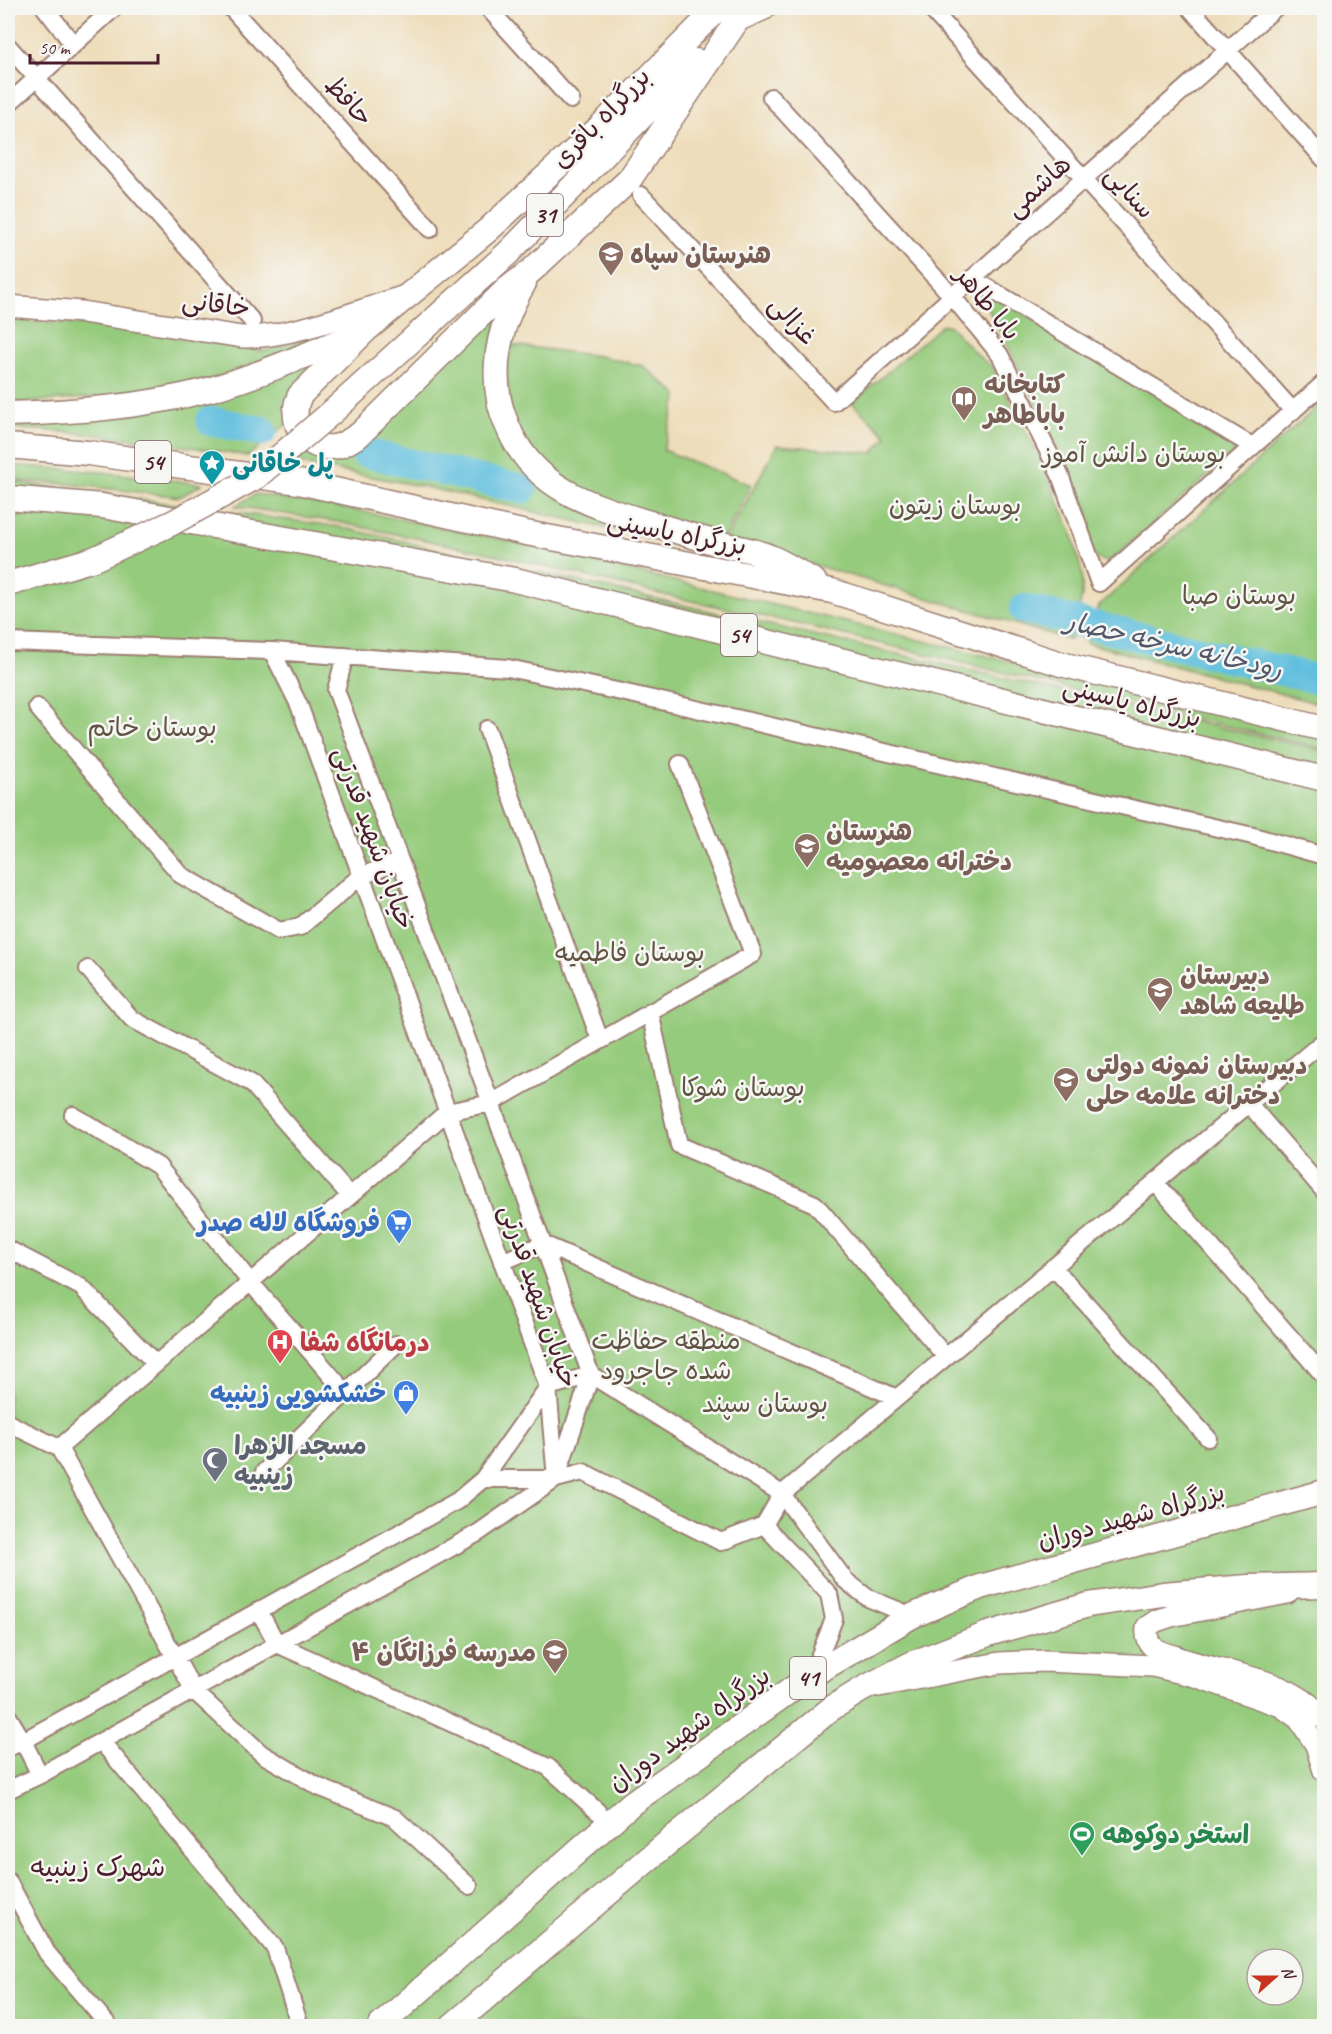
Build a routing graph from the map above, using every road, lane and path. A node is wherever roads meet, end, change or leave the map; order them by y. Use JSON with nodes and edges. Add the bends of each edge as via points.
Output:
{"nodes":[{"id":1,"x":45,"y":8,"type":"edge"},
{"id":2,"x":114,"y":8,"type":"edge"},
{"id":3,"x":231,"y":8,"type":"edge"},
{"id":4,"x":488,"y":8,"type":"edge"},
{"id":5,"x":763,"y":8,"type":"edge"},
{"id":6,"x":930,"y":8,"type":"edge"},
{"id":7,"x":1190,"y":8,"type":"edge"},
{"id":8,"x":1275,"y":8,"type":"edge"},
{"id":9,"x":736,"y":11,"type":"edge"},
{"id":10,"x":73,"y":44,"type":"junction"},
{"id":11,"x":8,"y":46,"type":"edge"},
{"id":12,"x":1227,"y":50,"type":"junction"},
{"id":13,"x":35,"y":79,"type":"junction"},
{"id":14,"x":771,"y":97,"type":"dead end"},
{"id":15,"x":571,"y":100,"type":"dead end"},
{"id":16,"x":8,"y":104,"type":"edge"},
{"id":17,"x":1324,"y":159,"type":"edge"},
{"id":18,"x":1084,"y":179,"type":"junction"},
{"id":19,"x":641,"y":195,"type":"dead end"},
{"id":20,"x":430,"y":229,"type":"dead end"},
{"id":21,"x":531,"y":271,"type":"junction"},
{"id":22,"x":972,"y":279,"type":"junction"},
{"id":23,"x":414,"y":292,"type":"junction"},
{"id":24,"x":952,"y":296,"type":"junction"},
{"id":25,"x":8,"y":306,"type":"edge"},
{"id":26,"x":252,"y":321,"type":"dead end"},
{"id":27,"x":367,"y":330,"type":"junction"},
{"id":28,"x":1324,"y":383,"type":"edge"},
{"id":29,"x":834,"y":402,"type":"joint"},
{"id":30,"x":1293,"y":411,"type":"junction"},
{"id":31,"x":8,"y":414,"type":"edge"},
{"id":32,"x":1252,"y":446,"type":"junction"},
{"id":33,"x":8,"y":447,"type":"edge"},
{"id":34,"x":8,"y":498,"type":"edge"},
{"id":35,"x":8,"y":584,"type":"edge"},
{"id":36,"x":832,"y":591,"type":"junction"},
{"id":37,"x":8,"y":642,"type":"edge"},
{"id":38,"x":272,"y":651,"type":"junction"},
{"id":39,"x":345,"y":656,"type":"junction"},
{"id":40,"x":37,"y":707,"type":"dead end"},
{"id":41,"x":487,"y":729,"type":"dead end"},
{"id":42,"x":1324,"y":729,"type":"edge"},
{"id":43,"x":680,"y":764,"type":"dead end"},
{"id":44,"x":1324,"y":779,"type":"edge"},
{"id":45,"x":1324,"y":856,"type":"edge"},
{"id":46,"x":400,"y":861,"type":"junction"},
{"id":47,"x":361,"y":876,"type":"junction"},
{"id":48,"x":88,"y":969,"type":"dead end"},
{"id":49,"x":650,"y":1012,"type":"junction"},
{"id":50,"x":600,"y":1040,"type":"junction"},
{"id":51,"x":1324,"y":1041,"type":"edge"},
{"id":52,"x":491,"y":1103,"type":"junction"},
{"id":53,"x":1249,"y":1104,"type":"junction"},
{"id":54,"x":447,"y":1112,"type":"junction"},
{"id":55,"x":73,"y":1116,"type":"dead end"},
{"id":56,"x":1155,"y":1182,"type":"junction"},
{"id":57,"x":1324,"y":1191,"type":"edge"},
{"id":58,"x":350,"y":1196,"type":"junction"},
{"id":59,"x":543,"y":1244,"type":"junction"},
{"id":60,"x":8,"y":1249,"type":"edge"},
{"id":61,"x":502,"y":1262,"type":"junction"},
{"id":62,"x":1053,"y":1267,"type":"junction"},
{"id":63,"x":251,"y":1282,"type":"junction"},
{"id":64,"x":396,"y":1344,"type":"dead end"},
{"id":65,"x":946,"y":1357,"type":"junction"},
{"id":66,"x":156,"y":1364,"type":"junction"},
{"id":67,"x":591,"y":1375,"type":"junction"},
{"id":68,"x":1324,"y":1376,"type":"edge"},
{"id":69,"x":548,"y":1386,"type":"junction"},
{"id":70,"x":346,"y":1393,"type":"junction"},
{"id":71,"x":897,"y":1398,"type":"junction"},
{"id":72,"x":8,"y":1423,"type":"edge"},
{"id":73,"x":1208,"y":1438,"type":"dead end"},
{"id":74,"x":59,"y":1448,"type":"junction"},
{"id":75,"x":264,"y":1472,"type":"dead end"},
{"id":76,"x":483,"y":1479,"type":"junction"},
{"id":77,"x":556,"y":1479,"type":"junction"},
{"id":78,"x":1324,"y":1492,"type":"edge"},
{"id":79,"x":782,"y":1494,"type":"junction"},
{"id":80,"x":764,"y":1525,"type":"junction"},
{"id":81,"x":1324,"y":1586,"type":"edge"},
{"id":82,"x":259,"y":1611,"type":"junction"},
{"id":83,"x":912,"y":1616,"type":"junction"},
{"id":84,"x":278,"y":1644,"type":"junction"},
{"id":85,"x":175,"y":1657,"type":"junction"},
{"id":86,"x":812,"y":1675,"type":"junction"},
{"id":87,"x":861,"y":1690,"type":"junction"},
{"id":88,"x":194,"y":1691,"type":"junction"},
{"id":89,"x":8,"y":1716,"type":"edge"},
{"id":90,"x":1324,"y":1719,"type":"edge"},
{"id":91,"x":23,"y":1741,"type":"junction"},
{"id":92,"x":102,"y":1742,"type":"junction"},
{"id":93,"x":8,"y":1748,"type":"edge"},
{"id":94,"x":1324,"y":1771,"type":"edge"},
{"id":95,"x":40,"y":1775,"type":"junction"},
{"id":96,"x":8,"y":1790,"type":"edge"},
{"id":97,"x":598,"y":1812,"type":"dead end"},
{"id":98,"x":8,"y":1881,"type":"edge"},
{"id":99,"x":469,"y":1886,"type":"dead end"},
{"id":100,"x":109,"y":2026,"type":"edge"},
{"id":101,"x":300,"y":2026,"type":"edge"},
{"id":102,"x":380,"y":2026,"type":"edge"},
{"id":103,"x":452,"y":2026,"type":"edge"}],
"edges":[{"from":1,"to":10,"type":"street"},
{"from":2,"to":10,"type":"street"},
{"from":3,"to":20,"type":"street","name":"حافظ"},
{"from":4,"to":15,"type":"street"},
{"from":5,"to":9,"type":"highway"},
{"from":6,"to":18,"type":"street","name":"سنایی"},
{"from":7,"to":12,"type":"street"},
{"from":8,"to":12,"type":"street","name":"هاشمی"},
{"from":9,"to":21,"type":"highway","via":[[629,180]]},
{"from":9,"to":23,"type":"highway","name":"بزرگراه باقری","number":"31"},
{"from":9,"to":35,"type":"highway","name":"بزرگراه باقری","number":"31","bridge":true,"via":[[508,253],[256,477],[172,523],[94,559]]},
{"from":10,"to":13,"type":"street"},
{"from":11,"to":13,"type":"street"},
{"from":12,"to":17,"type":"street"},
{"from":12,"to":18,"type":"street","name":"هاشمی"},
{"from":13,"to":16,"type":"street"},
{"from":13,"to":26,"type":"street"},
{"from":14,"to":24,"type":"street","name":"بابا طاهر"},
{"from":18,"to":22,"type":"street","name":"هاشمی"},
{"from":18,"to":30,"type":"street","name":"سنایی"},
{"from":19,"to":29,"type":"street","name":"غزالی"},
{"from":21,"to":27,"type":"highway","via":[[506,290],[353,439],[330,447],[307,440],[294,417],[300,395]]},
{"from":21,"to":36,"type":"highway","via":[[507,316],[496,361],[500,407],[529,464],[561,488],[602,508],[770,557]]},
{"from":22,"to":24,"type":"street","name":"هاشمی"},
{"from":22,"to":32,"type":"street"},
{"from":23,"to":25,"type":"main road","name":"خاقانی","via":[[288,332],[253,337],[82,312]]},
{"from":23,"to":27,"type":"highway","name":"بزرگراه باقری","number":"31"},
{"from":24,"to":29,"type":"street","name":"هاشمی"},
{"from":24,"to":32,"type":"street","name":"بابا طاهر","via":[[1005,365],[1060,475],[1099,583]]},
{"from":27,"to":31,"type":"highway","via":[[208,390],[114,408]]},
{"from":28,"to":30,"type":"street"},
{"from":30,"to":32,"type":"street"},
{"from":33,"to":36,"type":"highway","name":"بزرگراه یاسینی","number":"54","via":[[88,453],[298,482],[526,533]]},
{"from":34,"to":44,"type":"highway","name":"بزرگراه یاسینی","number":"54","via":[[102,506],[515,580]]},
{"from":36,"to":42,"type":"highway","name":"بزرگراه یاسینی","number":"54","via":[[1061,664]]},
{"from":37,"to":38,"type":"street"},
{"from":38,"to":39,"type":"street"},
{"from":38,"to":47,"type":"street","name":"خیابان شهید قدرتی","via":[[299,705]]},
{"from":39,"to":45,"type":"street","via":[[508,668],[1171,817]]},
{"from":39,"to":46,"type":"street","name":"خیابان شهید قدرتی","via":[[336,690]]},
{"from":40,"to":47,"type":"street","via":[[181,874],[279,931],[300,927]]},
{"from":41,"to":50,"type":"street"},
{"from":43,"to":49,"type":"street","via":[[753,954]]},
{"from":46,"to":47,"type":"street"},
{"from":46,"to":52,"type":"street","name":"خیابان شهید قدرتی"},
{"from":47,"to":54,"type":"street","name":"خیابان شهید قدرتی"},
{"from":48,"to":58,"type":"street","via":[[132,1018],[251,1083]]},
{"from":49,"to":50,"type":"street"},
{"from":49,"to":65,"type":"street","via":[[679,1145],[815,1204]]},
{"from":50,"to":52,"type":"street"},
{"from":51,"to":53,"type":"street"},
{"from":52,"to":54,"type":"street"},
{"from":52,"to":59,"type":"street","name":"خیابان شهید قدرتی"},
{"from":53,"to":56,"type":"street"},
{"from":53,"to":57,"type":"street"},
{"from":54,"to":58,"type":"street"},
{"from":54,"to":61,"type":"street","name":"خیابان شهید قدرتی"},
{"from":55,"to":63,"type":"street","via":[[158,1166]]},
{"from":56,"to":62,"type":"street"},
{"from":56,"to":68,"type":"street"},
{"from":58,"to":63,"type":"street"},
{"from":59,"to":61,"type":"street"},
{"from":59,"to":67,"type":"street","name":"خیابان شهید قدرتی"},
{"from":59,"to":71,"type":"street"},
{"from":60,"to":66,"type":"street","via":[[81,1287]]},
{"from":61,"to":69,"type":"street","name":"خیابان شهید قدرتی"},
{"from":62,"to":65,"type":"street"},
{"from":62,"to":73,"type":"street"},
{"from":63,"to":66,"type":"street"},
{"from":63,"to":70,"type":"street"},
{"from":64,"to":70,"type":"street"},
{"from":65,"to":71,"type":"street"},
{"from":66,"to":74,"type":"street"},
{"from":67,"to":69,"type":"street"},
{"from":67,"to":77,"type":"street","name":"خیابان شهید قدرتی"},
{"from":67,"to":79,"type":"street"},
{"from":69,"to":76,"type":"street"},
{"from":69,"to":77,"type":"street","name":"خیابان شهید قدرتی"},
{"from":70,"to":75,"type":"street"},
{"from":71,"to":79,"type":"street"},
{"from":72,"to":74,"type":"street"},
{"from":74,"to":85,"type":"street"},
{"from":76,"to":77,"type":"street"},
{"from":76,"to":82,"type":"street","via":[[457,1501]]},
{"from":77,"to":80,"type":"street","via":[[583,1472],[722,1542]]},
{"from":77,"to":84,"type":"street","via":[[478,1533]]},
{"from":78,"to":83,"type":"highway","name":"بزرگراه شهید دوران","number":"41","via":[[980,1587]]},
{"from":79,"to":80,"type":"street"},
{"from":79,"to":83,"type":"street","via":[[846,1580],[868,1598]]},
{"from":80,"to":86,"type":"street","via":[[829,1594],[834,1619]]},
{"from":81,"to":87,"type":"highway","number":"41","via":[[1248,1587],[1088,1605],[988,1634],[911,1664]]},
{"from":81,"to":90,"type":"main road","via":[[1171,1616],[1147,1627],[1146,1638],[1154,1649],[1278,1686],[1317,1709]]},
{"from":82,"to":84,"type":"street"},
{"from":82,"to":85,"type":"street"},
{"from":83,"to":86,"type":"highway","name":"بزرگراه شهید دوران","number":"41"},
{"from":84,"to":88,"type":"street"},
{"from":84,"to":97,"type":"street","via":[[548,1767]]},
{"from":85,"to":88,"type":"street"},
{"from":85,"to":91,"type":"street"},
{"from":86,"to":102,"type":"highway","name":"بزرگراه شهید دوران","number":"41","via":[[632,1803]]},
{"from":87,"to":94,"type":"main road","via":[[999,1663],[1153,1666],[1281,1706],[1299,1719],[1316,1745]]},
{"from":87,"to":103,"type":"highway","number":"41","via":[[832,1708],[672,1839]]},
{"from":88,"to":92,"type":"street"},
{"from":88,"to":99,"type":"street","via":[[262,1754],[319,1787],[395,1818]]},
{"from":89,"to":91,"type":"street"},
{"from":91,"to":93,"type":"street"},
{"from":91,"to":95,"type":"street"},
{"from":92,"to":95,"type":"street"},
{"from":92,"to":101,"type":"street","via":[[275,1948]]},
{"from":95,"to":96,"type":"street"},
{"from":98,"to":100,"type":"street","via":[[47,1953]]}]}
